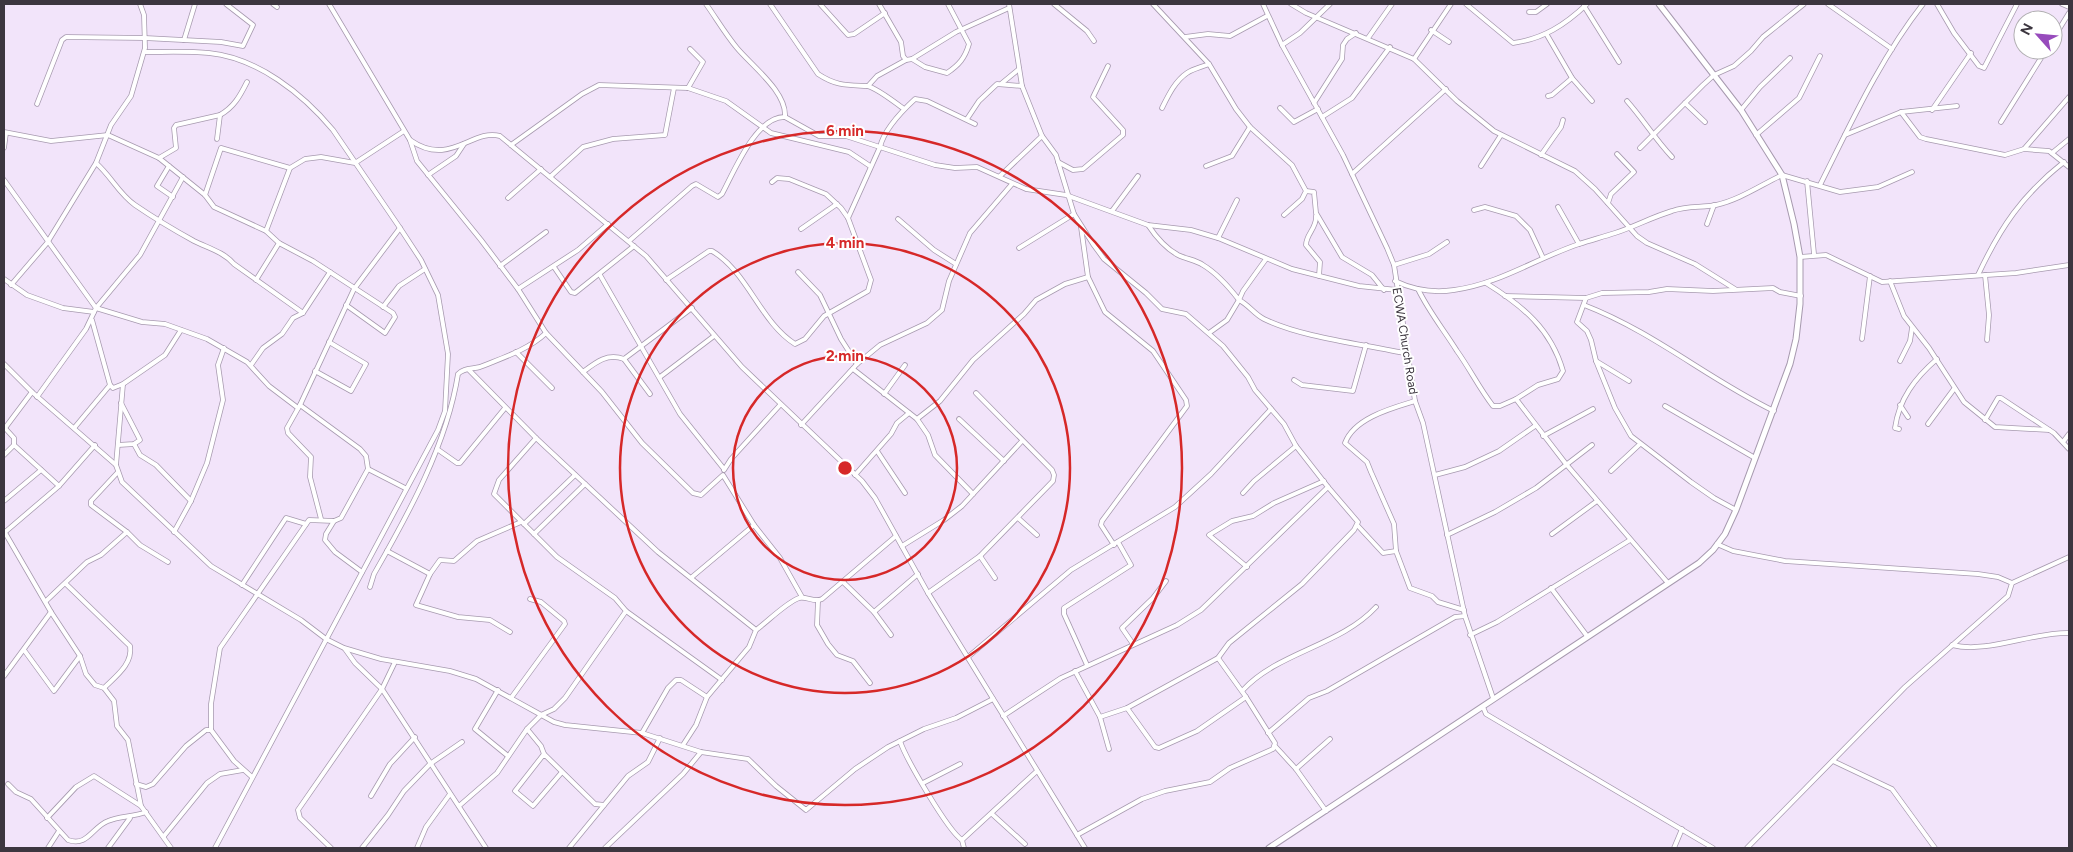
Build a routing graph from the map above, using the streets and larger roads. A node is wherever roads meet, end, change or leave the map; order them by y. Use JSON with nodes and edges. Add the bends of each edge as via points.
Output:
{"nodes":[{"id":1,"x":140,"y":4,"type":"edge"},
{"id":2,"x":195,"y":4,"type":"edge"},
{"id":3,"x":226,"y":4,"type":"edge"},
{"id":4,"x":273,"y":4,"type":"edge"},
{"id":5,"x":329,"y":4,"type":"edge"},
{"id":6,"x":706,"y":4,"type":"edge"},
{"id":7,"x":770,"y":4,"type":"edge"},
{"id":8,"x":820,"y":4,"type":"edge"},
{"id":9,"x":879,"y":4,"type":"edge"},
{"id":10,"x":948,"y":4,"type":"edge"},
{"id":11,"x":1054,"y":4,"type":"edge"},
{"id":12,"x":1153,"y":4,"type":"edge"},
{"id":13,"x":1263,"y":4,"type":"edge"},
{"id":14,"x":1291,"y":4,"type":"edge"},
{"id":15,"x":1330,"y":4,"type":"edge"},
{"id":16,"x":1392,"y":4,"type":"edge"},
{"id":17,"x":1450,"y":4,"type":"edge"},
{"id":18,"x":1466,"y":4,"type":"edge"},
{"id":19,"x":1547,"y":4,"type":"edge"},
{"id":20,"x":1659,"y":4,"type":"edge"},
{"id":21,"x":1804,"y":4,"type":"edge"},
{"id":22,"x":1828,"y":4,"type":"edge"},
{"id":23,"x":1923,"y":4,"type":"edge"},
{"id":24,"x":1937,"y":4,"type":"edge"},
{"id":25,"x":2017,"y":4,"type":"edge"},
{"id":26,"x":2062,"y":4,"type":"edge"},
{"id":27,"x":1585,"y":5,"type":"edge"},
{"id":28,"x":1009,"y":6,"type":"edge"},
{"id":29,"x":2069,"y":6,"type":"edge"},
{"id":30,"x":278,"y":7,"type":"dead end"},
{"id":31,"x":1529,"y":12,"type":"dead end"},
{"id":32,"x":885,"y":13,"type":"junction"},
{"id":33,"x":1267,"y":16,"type":"junction"},
{"id":34,"x":1317,"y":17,"type":"junction"},
{"id":35,"x":961,"y":30,"type":"junction"},
{"id":36,"x":1431,"y":30,"type":"junction"},
{"id":37,"x":1356,"y":33,"type":"junction"},
{"id":38,"x":1547,"y":35,"type":"junction"},
{"id":39,"x":1185,"y":37,"type":"junction"},
{"id":40,"x":145,"y":38,"type":"junction"},
{"id":41,"x":1368,"y":38,"type":"junction"},
{"id":42,"x":184,"y":40,"type":"junction"},
{"id":43,"x":1094,"y":40,"type":"dead end"},
{"id":44,"x":1449,"y":42,"type":"dead end"},
{"id":45,"x":1282,"y":46,"type":"junction"},
{"id":46,"x":1390,"y":47,"type":"junction"},
{"id":47,"x":690,"y":49,"type":"dead end"},
{"id":48,"x":1892,"y":49,"type":"junction"},
{"id":49,"x":144,"y":52,"type":"junction"},
{"id":50,"x":1971,"y":54,"type":"junction"},
{"id":51,"x":1820,"y":56,"type":"dead end"},
{"id":52,"x":1790,"y":58,"type":"dead end"},
{"id":53,"x":912,"y":59,"type":"junction"},
{"id":54,"x":1414,"y":59,"type":"junction"},
{"id":55,"x":906,"y":60,"type":"junction"},
{"id":56,"x":2040,"y":60,"type":"edge"},
{"id":57,"x":1619,"y":62,"type":"dead end"},
{"id":58,"x":1209,"y":64,"type":"junction"},
{"id":59,"x":1108,"y":66,"type":"dead end"},
{"id":60,"x":1019,"y":69,"type":"junction"},
{"id":61,"x":1714,"y":75,"type":"junction"},
{"id":62,"x":1572,"y":78,"type":"junction"},
{"id":63,"x":247,"y":82,"type":"dead end"},
{"id":64,"x":1002,"y":83,"type":"junction"},
{"id":65,"x":868,"y":86,"type":"junction"},
{"id":66,"x":1022,"y":86,"type":"junction"},
{"id":67,"x":674,"y":88,"type":"junction"},
{"id":68,"x":688,"y":88,"type":"junction"},
{"id":69,"x":1446,"y":89,"type":"junction"},
{"id":70,"x":1548,"y":96,"type":"dead end"},
{"id":71,"x":2069,"y":97,"type":"edge"},
{"id":72,"x":1592,"y":101,"type":"dead end"},
{"id":73,"x":1627,"y":101,"type":"dead end"},
{"id":74,"x":1314,"y":103,"type":"junction"},
{"id":75,"x":37,"y":104,"type":"dead end"},
{"id":76,"x":1686,"y":104,"type":"junction"},
{"id":77,"x":1957,"y":106,"type":"dead end"},
{"id":78,"x":1162,"y":108,"type":"dead end"},
{"id":79,"x":1280,"y":108,"type":"dead end"},
{"id":80,"x":904,"y":109,"type":"junction"},
{"id":81,"x":1318,"y":109,"type":"junction"},
{"id":82,"x":1741,"y":110,"type":"junction"},
{"id":83,"x":1932,"y":110,"type":"junction"},
{"id":84,"x":1901,"y":112,"type":"junction"},
{"id":85,"x":220,"y":115,"type":"junction"},
{"id":86,"x":785,"y":117,"type":"junction"},
{"id":87,"x":1322,"y":117,"type":"junction"},
{"id":88,"x":967,"y":119,"type":"junction"},
{"id":89,"x":1563,"y":120,"type":"dead end"},
{"id":90,"x":1705,"y":122,"type":"dead end"},
{"id":91,"x":2000,"y":122,"type":"dead end"},
{"id":92,"x":975,"y":124,"type":"dead end"},
{"id":93,"x":762,"y":126,"type":"junction"},
{"id":94,"x":1250,"y":127,"type":"junction"},
{"id":95,"x":404,"y":131,"type":"junction"},
{"id":96,"x":5,"y":133,"type":"edge"},
{"id":97,"x":1756,"y":135,"type":"junction"},
{"id":98,"x":108,"y":136,"type":"junction"},
{"id":99,"x":1042,"y":136,"type":"junction"},
{"id":100,"x":1501,"y":136,"type":"junction"},
{"id":101,"x":1653,"y":136,"type":"junction"},
{"id":102,"x":1845,"y":136,"type":"junction"},
{"id":103,"x":217,"y":139,"type":"dead end"},
{"id":104,"x":2069,"y":139,"type":"edge"},
{"id":105,"x":410,"y":140,"type":"junction"},
{"id":106,"x":464,"y":144,"type":"junction"},
{"id":107,"x":511,"y":145,"type":"junction"},
{"id":108,"x":880,"y":147,"type":"junction"},
{"id":109,"x":4,"y":148,"type":"edge"},
{"id":110,"x":1640,"y":148,"type":"dead end"},
{"id":111,"x":2024,"y":149,"type":"junction"},
{"id":112,"x":2052,"y":153,"type":"junction"},
{"id":113,"x":1541,"y":154,"type":"junction"},
{"id":114,"x":1617,"y":154,"type":"dead end"},
{"id":115,"x":1672,"y":157,"type":"dead end"},
{"id":116,"x":159,"y":158,"type":"junction"},
{"id":117,"x":1058,"y":162,"type":"junction"},
{"id":118,"x":2064,"y":162,"type":"junction"},
{"id":119,"x":96,"y":163,"type":"junction"},
{"id":120,"x":355,"y":163,"type":"junction"},
{"id":121,"x":169,"y":166,"type":"junction"},
{"id":122,"x":870,"y":166,"type":"junction"},
{"id":123,"x":1206,"y":166,"type":"dead end"},
{"id":124,"x":1481,"y":166,"type":"dead end"},
{"id":125,"x":2069,"y":166,"type":"edge"},
{"id":126,"x":290,"y":168,"type":"junction"},
{"id":127,"x":541,"y":169,"type":"junction"},
{"id":128,"x":1912,"y":172,"type":"dead end"},
{"id":129,"x":1352,"y":174,"type":"junction"},
{"id":130,"x":428,"y":175,"type":"junction"},
{"id":131,"x":1782,"y":175,"type":"junction"},
{"id":132,"x":1000,"y":176,"type":"junction"},
{"id":133,"x":1138,"y":176,"type":"dead end"},
{"id":134,"x":183,"y":177,"type":"junction"},
{"id":135,"x":550,"y":177,"type":"junction"},
{"id":136,"x":4,"y":180,"type":"edge"},
{"id":137,"x":1807,"y":181,"type":"junction"},
{"id":138,"x":772,"y":182,"type":"dead end"},
{"id":139,"x":1012,"y":184,"type":"junction"},
{"id":140,"x":1820,"y":185,"type":"junction"},
{"id":141,"x":1306,"y":191,"type":"junction"},
{"id":142,"x":1066,"y":195,"type":"junction"},
{"id":143,"x":205,"y":196,"type":"junction"},
{"id":144,"x":173,"y":197,"type":"junction"},
{"id":145,"x":508,"y":198,"type":"dead end"},
{"id":146,"x":1237,"y":200,"type":"dead end"},
{"id":147,"x":1608,"y":203,"type":"junction"},
{"id":148,"x":837,"y":204,"type":"junction"},
{"id":149,"x":1714,"y":206,"type":"junction"},
{"id":150,"x":1558,"y":207,"type":"dead end"},
{"id":151,"x":1474,"y":210,"type":"dead end"},
{"id":152,"x":1112,"y":211,"type":"junction"},
{"id":153,"x":1316,"y":213,"type":"junction"},
{"id":154,"x":1074,"y":214,"type":"junction"},
{"id":155,"x":1284,"y":215,"type":"dead end"},
{"id":156,"x":848,"y":218,"type":"junction"},
{"id":157,"x":898,"y":219,"type":"dead end"},
{"id":158,"x":158,"y":220,"type":"junction"},
{"id":159,"x":608,"y":224,"type":"junction"},
{"id":160,"x":1707,"y":224,"type":"dead end"},
{"id":161,"x":1081,"y":226,"type":"junction"},
{"id":162,"x":1148,"y":226,"type":"junction"},
{"id":163,"x":1629,"y":226,"type":"junction"},
{"id":164,"x":400,"y":228,"type":"junction"},
{"id":165,"x":801,"y":228,"type":"dead end"},
{"id":166,"x":266,"y":231,"type":"junction"},
{"id":167,"x":546,"y":232,"type":"dead end"},
{"id":168,"x":1218,"y":238,"type":"junction"},
{"id":169,"x":48,"y":241,"type":"junction"},
{"id":170,"x":629,"y":241,"type":"junction"},
{"id":171,"x":1447,"y":242,"type":"dead end"},
{"id":172,"x":279,"y":243,"type":"junction"},
{"id":173,"x":1579,"y":244,"type":"junction"},
{"id":174,"x":634,"y":246,"type":"junction"},
{"id":175,"x":1020,"y":248,"type":"dead end"},
{"id":176,"x":1814,"y":254,"type":"junction"},
{"id":177,"x":1800,"y":257,"type":"junction"},
{"id":178,"x":1543,"y":258,"type":"junction"},
{"id":179,"x":1266,"y":259,"type":"junction"},
{"id":180,"x":956,"y":264,"type":"junction"},
{"id":181,"x":1394,"y":265,"type":"junction"},
{"id":182,"x":2069,"y":265,"type":"edge"},
{"id":183,"x":500,"y":266,"type":"junction"},
{"id":184,"x":554,"y":267,"type":"junction"},
{"id":185,"x":425,"y":269,"type":"junction"},
{"id":186,"x":330,"y":272,"type":"junction"},
{"id":187,"x":798,"y":272,"type":"dead end"},
{"id":188,"x":1985,"y":274,"type":"junction"},
{"id":189,"x":600,"y":275,"type":"junction"},
{"id":190,"x":1978,"y":275,"type":"junction"},
{"id":191,"x":1319,"y":276,"type":"junction"},
{"id":192,"x":1870,"y":276,"type":"junction"},
{"id":193,"x":1088,"y":277,"type":"junction"},
{"id":194,"x":4,"y":279,"type":"edge"},
{"id":195,"x":256,"y":280,"type":"junction"},
{"id":196,"x":666,"y":280,"type":"junction"},
{"id":197,"x":1395,"y":281,"type":"junction"},
{"id":198,"x":1890,"y":281,"type":"junction"},
{"id":199,"x":1486,"y":282,"type":"junction"},
{"id":200,"x":11,"y":286,"type":"junction"},
{"id":201,"x":354,"y":289,"type":"junction"},
{"id":202,"x":518,"y":289,"type":"junction"},
{"id":203,"x":1418,"y":289,"type":"junction"},
{"id":204,"x":1735,"y":289,"type":"junction"},
{"id":205,"x":1384,"y":290,"type":"junction"},
{"id":206,"x":1397,"y":290,"type":"junction"},
{"id":207,"x":1505,"y":296,"type":"junction"},
{"id":208,"x":1801,"y":296,"type":"junction"},
{"id":209,"x":1586,"y":298,"type":"junction"},
{"id":210,"x":1240,"y":300,"type":"junction"},
{"id":211,"x":346,"y":304,"type":"junction"},
{"id":212,"x":1584,"y":306,"type":"junction"},
{"id":213,"x":383,"y":307,"type":"junction"},
{"id":214,"x":692,"y":308,"type":"junction"},
{"id":215,"x":95,"y":310,"type":"junction"},
{"id":216,"x":830,"y":312,"type":"junction"},
{"id":217,"x":303,"y":313,"type":"junction"},
{"id":218,"x":92,"y":320,"type":"junction"},
{"id":219,"x":1912,"y":328,"type":"junction"},
{"id":220,"x":181,"y":330,"type":"junction"},
{"id":221,"x":546,"y":333,"type":"junction"},
{"id":222,"x":1209,"y":334,"type":"junction"},
{"id":223,"x":714,"y":336,"type":"junction"},
{"id":224,"x":1862,"y":339,"type":"dead end"},
{"id":225,"x":1987,"y":340,"type":"dead end"},
{"id":226,"x":328,"y":342,"type":"junction"},
{"id":227,"x":1366,"y":345,"type":"junction"},
{"id":228,"x":642,"y":347,"type":"junction"},
{"id":229,"x":224,"y":348,"type":"junction"},
{"id":230,"x":516,"y":352,"type":"junction"},
{"id":231,"x":1408,"y":354,"type":"junction"},
{"id":232,"x":624,"y":359,"type":"junction"},
{"id":233,"x":1937,"y":359,"type":"junction"},
{"id":234,"x":1596,"y":361,"type":"junction"},
{"id":235,"x":1900,"y":361,"type":"dead end"},
{"id":236,"x":4,"y":364,"type":"edge"},
{"id":237,"x":857,"y":364,"type":"junction"},
{"id":238,"x":251,"y":365,"type":"junction"},
{"id":239,"x":904,"y":365,"type":"dead end"},
{"id":240,"x":853,"y":369,"type":"junction"},
{"id":241,"x":469,"y":370,"type":"junction"},
{"id":242,"x":315,"y":371,"type":"junction"},
{"id":243,"x":582,"y":372,"type":"junction"},
{"id":244,"x":660,"y":377,"type":"junction"},
{"id":245,"x":1294,"y":380,"type":"dead end"},
{"id":246,"x":1630,"y":381,"type":"dead end"},
{"id":247,"x":123,"y":384,"type":"junction"},
{"id":248,"x":110,"y":386,"type":"junction"},
{"id":249,"x":552,"y":388,"type":"dead end"},
{"id":250,"x":1954,"y":389,"type":"junction"},
{"id":251,"x":32,"y":392,"type":"junction"},
{"id":252,"x":976,"y":392,"type":"dead end"},
{"id":253,"x":650,"y":394,"type":"dead end"},
{"id":254,"x":884,"y":394,"type":"junction"},
{"id":255,"x":37,"y":397,"type":"junction"},
{"id":256,"x":1516,"y":399,"type":"junction"},
{"id":257,"x":1415,"y":401,"type":"junction"},
{"id":258,"x":121,"y":403,"type":"junction"},
{"id":259,"x":780,"y":405,"type":"junction"},
{"id":260,"x":1900,"y":405,"type":"junction"},
{"id":261,"x":1666,"y":406,"type":"dead end"},
{"id":262,"x":299,"y":407,"type":"junction"},
{"id":263,"x":506,"y":408,"type":"junction"},
{"id":264,"x":1271,"y":408,"type":"junction"},
{"id":265,"x":1593,"y":409,"type":"dead end"},
{"id":266,"x":1774,"y":411,"type":"junction"},
{"id":267,"x":909,"y":413,"type":"junction"},
{"id":268,"x":1908,"y":417,"type":"dead end"},
{"id":269,"x":917,"y":419,"type":"junction"},
{"id":270,"x":960,"y":420,"type":"dead end"},
{"id":271,"x":1985,"y":420,"type":"junction"},
{"id":272,"x":1928,"y":424,"type":"dead end"},
{"id":273,"x":800,"y":425,"type":"junction"},
{"id":274,"x":1535,"y":426,"type":"junction"},
{"id":275,"x":75,"y":427,"type":"junction"},
{"id":276,"x":4,"y":428,"type":"edge"},
{"id":277,"x":1899,"y":429,"type":"dead end"},
{"id":278,"x":2049,"y":430,"type":"junction"},
{"id":279,"x":2069,"y":434,"type":"edge"},
{"id":280,"x":1543,"y":436,"type":"junction"},
{"id":281,"x":536,"y":438,"type":"junction"},
{"id":282,"x":1022,"y":441,"type":"junction"},
{"id":283,"x":2063,"y":442,"type":"junction"},
{"id":284,"x":134,"y":444,"type":"junction"},
{"id":285,"x":1640,"y":444,"type":"junction"},
{"id":286,"x":14,"y":445,"type":"junction"},
{"id":287,"x":95,"y":445,"type":"junction"},
{"id":288,"x":118,"y":445,"type":"junction"},
{"id":289,"x":1592,"y":445,"type":"dead end"},
{"id":290,"x":1296,"y":446,"type":"junction"},
{"id":291,"x":437,"y":449,"type":"junction"},
{"id":292,"x":2069,"y":450,"type":"edge"},
{"id":293,"x":877,"y":451,"type":"junction"},
{"id":294,"x":4,"y":456,"type":"edge"},
{"id":295,"x":1755,"y":458,"type":"junction"},
{"id":296,"x":1004,"y":460,"type":"junction"},
{"id":297,"x":1566,"y":464,"type":"junction"},
{"id":298,"x":116,"y":465,"type":"junction"},
{"id":299,"x":368,"y":469,"type":"junction"},
{"id":300,"x":724,"y":469,"type":"junction"},
{"id":301,"x":41,"y":470,"type":"junction"},
{"id":302,"x":1611,"y":471,"type":"dead end"},
{"id":303,"x":118,"y":472,"type":"junction"},
{"id":304,"x":575,"y":475,"type":"junction"},
{"id":305,"x":723,"y":475,"type":"junction"},
{"id":306,"x":855,"y":475,"type":"junction"},
{"id":307,"x":1435,"y":475,"type":"junction"},
{"id":308,"x":1324,"y":481,"type":"junction"},
{"id":309,"x":585,"y":484,"type":"junction"},
{"id":310,"x":59,"y":486,"type":"junction"},
{"id":311,"x":1328,"y":487,"type":"junction"},
{"id":312,"x":406,"y":488,"type":"junction"},
{"id":313,"x":905,"y":493,"type":"dead end"},
{"id":314,"x":1244,"y":493,"type":"dead end"},
{"id":315,"x":973,"y":494,"type":"junction"},
{"id":316,"x":4,"y":501,"type":"edge"},
{"id":317,"x":191,"y":501,"type":"junction"},
{"id":318,"x":1597,"y":502,"type":"junction"},
{"id":319,"x":1736,"y":510,"type":"junction"},
{"id":320,"x":1018,"y":518,"type":"junction"},
{"id":321,"x":321,"y":519,"type":"junction"},
{"id":322,"x":334,"y":521,"type":"junction"},
{"id":323,"x":523,"y":523,"type":"junction"},
{"id":324,"x":306,"y":524,"type":"junction"},
{"id":325,"x":754,"y":525,"type":"junction"},
{"id":326,"x":1358,"y":526,"type":"junction"},
{"id":327,"x":4,"y":532,"type":"edge"},
{"id":328,"x":127,"y":532,"type":"junction"},
{"id":329,"x":174,"y":532,"type":"junction"},
{"id":330,"x":534,"y":534,"type":"junction"},
{"id":331,"x":1552,"y":534,"type":"dead end"},
{"id":332,"x":1037,"y":535,"type":"dead end"},
{"id":333,"x":1447,"y":535,"type":"junction"},
{"id":334,"x":896,"y":536,"type":"junction"},
{"id":335,"x":1630,"y":540,"type":"junction"},
{"id":336,"x":1116,"y":543,"type":"junction"},
{"id":337,"x":1717,"y":544,"type":"junction"},
{"id":338,"x":902,"y":546,"type":"junction"},
{"id":339,"x":387,"y":551,"type":"junction"},
{"id":340,"x":1396,"y":551,"type":"junction"},
{"id":341,"x":980,"y":556,"type":"junction"},
{"id":342,"x":2069,"y":557,"type":"edge"},
{"id":343,"x":168,"y":562,"type":"dead end"},
{"id":344,"x":1247,"y":567,"type":"junction"},
{"id":345,"x":362,"y":572,"type":"junction"},
{"id":346,"x":430,"y":574,"type":"junction"},
{"id":347,"x":918,"y":574,"type":"junction"},
{"id":348,"x":692,"y":577,"type":"junction"},
{"id":349,"x":996,"y":578,"type":"dead end"},
{"id":350,"x":1166,"y":581,"type":"dead end"},
{"id":351,"x":843,"y":582,"type":"junction"},
{"id":352,"x":1668,"y":583,"type":"junction"},
{"id":353,"x":66,"y":584,"type":"junction"},
{"id":354,"x":2012,"y":584,"type":"junction"},
{"id":355,"x":242,"y":585,"type":"junction"},
{"id":356,"x":370,"y":587,"type":"dead end"},
{"id":357,"x":1551,"y":588,"type":"junction"},
{"id":358,"x":928,"y":593,"type":"junction"},
{"id":359,"x":257,"y":594,"type":"junction"},
{"id":360,"x":802,"y":597,"type":"junction"},
{"id":361,"x":530,"y":599,"type":"dead end"},
{"id":362,"x":46,"y":601,"type":"junction"},
{"id":363,"x":818,"y":601,"type":"junction"},
{"id":364,"x":1376,"y":607,"type":"dead end"},
{"id":365,"x":626,"y":610,"type":"junction"},
{"id":366,"x":1464,"y":610,"type":"junction"},
{"id":367,"x":51,"y":612,"type":"junction"},
{"id":368,"x":874,"y":612,"type":"junction"},
{"id":369,"x":1465,"y":616,"type":"junction"},
{"id":370,"x":756,"y":630,"type":"junction"},
{"id":371,"x":510,"y":632,"type":"dead end"},
{"id":372,"x":2069,"y":633,"type":"edge"},
{"id":373,"x":891,"y":635,"type":"dead end"},
{"id":374,"x":1470,"y":635,"type":"junction"},
{"id":375,"x":1587,"y":636,"type":"junction"},
{"id":376,"x":326,"y":639,"type":"junction"},
{"id":377,"x":1133,"y":644,"type":"junction"},
{"id":378,"x":1952,"y":645,"type":"junction"},
{"id":379,"x":344,"y":648,"type":"junction"},
{"id":380,"x":24,"y":650,"type":"junction"},
{"id":381,"x":80,"y":656,"type":"junction"},
{"id":382,"x":968,"y":657,"type":"junction"},
{"id":383,"x":1218,"y":658,"type":"junction"},
{"id":384,"x":396,"y":662,"type":"junction"},
{"id":385,"x":1087,"y":665,"type":"junction"},
{"id":386,"x":1075,"y":671,"type":"junction"},
{"id":387,"x":4,"y":676,"type":"edge"},
{"id":388,"x":722,"y":680,"type":"junction"},
{"id":389,"x":870,"y":683,"type":"dead end"},
{"id":390,"x":104,"y":688,"type":"junction"},
{"id":391,"x":382,"y":688,"type":"junction"},
{"id":392,"x":498,"y":690,"type":"junction"},
{"id":393,"x":1243,"y":690,"type":"junction"},
{"id":394,"x":707,"y":697,"type":"junction"},
{"id":395,"x":1246,"y":697,"type":"junction"},
{"id":396,"x":511,"y":698,"type":"junction"},
{"id":397,"x":1493,"y":698,"type":"junction"},
{"id":398,"x":993,"y":699,"type":"junction"},
{"id":399,"x":1483,"y":707,"type":"junction"},
{"id":400,"x":1127,"y":708,"type":"junction"},
{"id":401,"x":541,"y":715,"type":"junction"},
{"id":402,"x":1003,"y":716,"type":"junction"},
{"id":403,"x":1100,"y":717,"type":"junction"},
{"id":404,"x":211,"y":730,"type":"junction"},
{"id":405,"x":527,"y":730,"type":"junction"},
{"id":406,"x":1268,"y":732,"type":"junction"},
{"id":407,"x":642,"y":733,"type":"junction"},
{"id":408,"x":416,"y":737,"type":"junction"},
{"id":409,"x":660,"y":738,"type":"junction"},
{"id":410,"x":1330,"y":738,"type":"dead end"},
{"id":411,"x":900,"y":741,"type":"junction"},
{"id":412,"x":462,"y":742,"type":"dead end"},
{"id":413,"x":683,"y":745,"type":"junction"},
{"id":414,"x":1275,"y":746,"type":"junction"},
{"id":415,"x":1108,"y":748,"type":"dead end"},
{"id":416,"x":701,"y":752,"type":"junction"},
{"id":417,"x":544,"y":754,"type":"junction"},
{"id":418,"x":508,"y":756,"type":"junction"},
{"id":419,"x":1833,"y":761,"type":"junction"},
{"id":420,"x":430,"y":764,"type":"junction"},
{"id":421,"x":960,"y":764,"type":"dead end"},
{"id":422,"x":1296,"y":768,"type":"junction"},
{"id":423,"x":243,"y":770,"type":"junction"},
{"id":424,"x":1037,"y":771,"type":"junction"},
{"id":425,"x":562,"y":772,"type":"junction"},
{"id":426,"x":252,"y":777,"type":"junction"},
{"id":427,"x":923,"y":783,"type":"junction"},
{"id":428,"x":8,"y":784,"type":"dead end"},
{"id":429,"x":136,"y":784,"type":"junction"},
{"id":430,"x":450,"y":794,"type":"junction"},
{"id":431,"x":371,"y":796,"type":"dead end"},
{"id":432,"x":604,"y":805,"type":"junction"},
{"id":433,"x":141,"y":806,"type":"junction"},
{"id":434,"x":459,"y":806,"type":"junction"},
{"id":435,"x":1326,"y":811,"type":"junction"},
{"id":436,"x":146,"y":812,"type":"junction"},
{"id":437,"x":992,"y":814,"type":"junction"},
{"id":438,"x":47,"y":818,"type":"junction"},
{"id":439,"x":130,"y":818,"type":"junction"},
{"id":440,"x":1682,"y":829,"type":"junction"},
{"id":441,"x":60,"y":831,"type":"junction"},
{"id":442,"x":1077,"y":835,"type":"junction"},
{"id":443,"x":164,"y":836,"type":"junction"},
{"id":444,"x":962,"y":840,"type":"junction"},
{"id":445,"x":1024,"y":844,"type":"dead end"},
{"id":446,"x":48,"y":848,"type":"edge"},
{"id":447,"x":108,"y":848,"type":"edge"},
{"id":448,"x":171,"y":848,"type":"edge"},
{"id":449,"x":215,"y":848,"type":"edge"},
{"id":450,"x":331,"y":848,"type":"edge"},
{"id":451,"x":362,"y":848,"type":"edge"},
{"id":452,"x":417,"y":848,"type":"edge"},
{"id":453,"x":484,"y":848,"type":"edge"},
{"id":454,"x":569,"y":848,"type":"edge"},
{"id":455,"x":606,"y":848,"type":"edge"},
{"id":456,"x":964,"y":848,"type":"edge"},
{"id":457,"x":1085,"y":848,"type":"edge"},
{"id":458,"x":1269,"y":848,"type":"edge"},
{"id":459,"x":1674,"y":848,"type":"edge"},
{"id":460,"x":1713,"y":848,"type":"edge"},
{"id":461,"x":1747,"y":848,"type":"edge"},
{"id":462,"x":1935,"y":848,"type":"edge"}],
"edges":[{"from":1,"to":40,"type":"street"},
{"from":2,"to":42,"type":"street"},
{"from":3,"to":42,"type":"street","via":[[253,25],[243,46]]},
{"from":4,"to":30,"type":"street"},
{"from":5,"to":95,"type":"street"},
{"from":6,"to":86,"type":"street","via":[[737,48],[776,92]]},
{"from":7,"to":65,"type":"street","via":[[818,74],[845,86]]},
{"from":8,"to":32,"type":"street","via":[[848,35]]},
{"from":9,"to":32,"type":"street"},
{"from":10,"to":35,"type":"street"},
{"from":11,"to":43,"type":"street"},
{"from":12,"to":39,"type":"street"},
{"from":13,"to":33,"type":"street","name":"ECWA Church Road"},
{"from":14,"to":34,"type":"street"},
{"from":15,"to":34,"type":"street"},
{"from":16,"to":41,"type":"street"},
{"from":17,"to":36,"type":"street"},
{"from":18,"to":38,"type":"street","via":[[1513,43]]},
{"from":19,"to":31,"type":"street","via":[[1536,12]]},
{"from":20,"to":61,"type":"street"},
{"from":21,"to":61,"type":"street","via":[[1734,66]]},
{"from":22,"to":48,"type":"street"},
{"from":23,"to":48,"type":"street"},
{"from":24,"to":50,"type":"street"},
{"from":25,"to":50,"type":"street","via":[[1984,68]]},
{"from":26,"to":29,"type":"street"},
{"from":27,"to":38,"type":"street","via":[[1569,21]]},
{"from":27,"to":57,"type":"street"},
{"from":28,"to":35,"type":"street"},
{"from":28,"to":60,"type":"street"},
{"from":32,"to":55,"type":"street","via":[[901,42]]},
{"from":33,"to":39,"type":"street","via":[[1230,36]]},
{"from":33,"to":45,"type":"street","name":"ECWA Church Road"},
{"from":34,"to":37,"type":"street"},
{"from":34,"to":45,"type":"street"},
{"from":35,"to":53,"type":"street"},
{"from":35,"to":53,"type":"street","via":[[969,44],[966,54],[958,66],[947,73],[925,67]]},
{"from":36,"to":44,"type":"street"},
{"from":36,"to":54,"type":"street"},
{"from":37,"to":41,"type":"street"},
{"from":37,"to":74,"type":"street","via":[[1343,45],[1342,59]]},
{"from":38,"to":62,"type":"street"},
{"from":39,"to":58,"type":"street"},
{"from":40,"to":42,"type":"street"},
{"from":40,"to":49,"type":"street"},
{"from":40,"to":75,"type":"street","via":[[64,38]]},
{"from":41,"to":46,"type":"street"},
{"from":45,"to":74,"type":"street","name":"ECWA Church Road"},
{"from":46,"to":54,"type":"street"},
{"from":46,"to":87,"type":"street","via":[[1352,98]]},
{"from":47,"to":68,"type":"street","via":[[703,62]]},
{"from":48,"to":102,"type":"street","via":[[1869,86]]},
{"from":49,"to":98,"type":"street","via":[[132,96],[111,125]]},
{"from":49,"to":120,"type":"street","via":[[219,55],[233,58],[280,81],[320,114]]},
{"from":50,"to":83,"type":"street"},
{"from":51,"to":97,"type":"street","via":[[1798,98]]},
{"from":52,"to":82,"type":"street"},
{"from":53,"to":55,"type":"street"},
{"from":54,"to":69,"type":"street"},
{"from":55,"to":65,"type":"street","via":[[877,76]]},
{"from":56,"to":91,"type":"street"},
{"from":58,"to":78,"type":"street","via":[[1181,78]]},
{"from":58,"to":94,"type":"street"},
{"from":59,"to":117,"type":"street","via":[[1093,97],[1124,135],[1083,169],[1073,170]]},
{"from":60,"to":64,"type":"street"},
{"from":60,"to":66,"type":"street"},
{"from":61,"to":76,"type":"street"},
{"from":61,"to":82,"type":"street"},
{"from":62,"to":70,"type":"street"},
{"from":62,"to":72,"type":"street"},
{"from":63,"to":85,"type":"street","via":[[232,107]]},
{"from":64,"to":66,"type":"street"},
{"from":64,"to":88,"type":"street","via":[[979,101]]},
{"from":65,"to":80,"type":"street"},
{"from":66,"to":99,"type":"street"},
{"from":67,"to":68,"type":"street"},
{"from":67,"to":107,"type":"street","via":[[599,85]]},
{"from":67,"to":135,"type":"street","via":[[665,135],[613,139],[583,147]]},
{"from":68,"to":93,"type":"street","via":[[726,101]]},
{"from":69,"to":100,"type":"street"},
{"from":69,"to":129,"type":"street"},
{"from":71,"to":111,"type":"street"},
{"from":73,"to":101,"type":"street","via":[[1646,122]]},
{"from":74,"to":81,"type":"street","name":"ECWA Church Road"},
{"from":76,"to":90,"type":"street"},
{"from":76,"to":101,"type":"street"},
{"from":77,"to":83,"type":"street"},
{"from":79,"to":81,"type":"street","via":[[1294,122]]},
{"from":80,"to":88,"type":"street","via":[[915,99]]},
{"from":80,"to":108,"type":"street","via":[[882,138]]},
{"from":81,"to":87,"type":"street","name":"ECWA Church Road"},
{"from":82,"to":97,"type":"street"},
{"from":83,"to":84,"type":"street"},
{"from":84,"to":102,"type":"street"},
{"from":84,"to":111,"type":"street","via":[[1926,140],[2005,155]]},
{"from":85,"to":103,"type":"street"},
{"from":85,"to":116,"type":"street","via":[[176,126],[176,148]]},
{"from":86,"to":93,"type":"street"},
{"from":86,"to":108,"type":"street","via":[[819,136],[846,136]]},
{"from":87,"to":129,"type":"street","name":"ECWA Church Road"},
{"from":88,"to":92,"type":"street"},
{"from":89,"to":113,"type":"street"},
{"from":93,"to":122,"type":"street","via":[[771,133],[790,139],[849,152]]},
{"from":93,"to":170,"type":"street","via":[[722,194],[718,197],[696,184],[692,186]]},
{"from":94,"to":123,"type":"street","via":[[1232,156]]},
{"from":94,"to":141,"type":"street","via":[[1292,165]]},
{"from":95,"to":105,"type":"street"},
{"from":95,"to":120,"type":"street"},
{"from":96,"to":98,"type":"street","via":[[51,141]]},
{"from":96,"to":109,"type":"street"},
{"from":97,"to":131,"type":"street"},
{"from":98,"to":116,"type":"street"},
{"from":98,"to":119,"type":"street"},
{"from":99,"to":117,"type":"street"},
{"from":99,"to":132,"type":"street"},
{"from":100,"to":113,"type":"street"},
{"from":100,"to":124,"type":"street"},
{"from":101,"to":110,"type":"street"},
{"from":101,"to":115,"type":"street"},
{"from":102,"to":140,"type":"street"},
{"from":104,"to":112,"type":"street"},
{"from":105,"to":106,"type":"street","via":[[433,150]]},
{"from":105,"to":130,"type":"street","via":[[415,156]]},
{"from":106,"to":107,"type":"street","via":[[494,134]]},
{"from":106,"to":130,"type":"street","via":[[456,156]]},
{"from":107,"to":127,"type":"street"},
{"from":108,"to":122,"type":"street"},
{"from":108,"to":132,"type":"street","via":[[935,165],[977,167]]},
{"from":111,"to":112,"type":"street"},
{"from":112,"to":118,"type":"street"},
{"from":113,"to":147,"type":"street","via":[[1574,171]]},
{"from":114,"to":147,"type":"street","via":[[1634,172],[1611,194]]},
{"from":116,"to":121,"type":"street"},
{"from":117,"to":142,"type":"street"},
{"from":118,"to":125,"type":"street"},
{"from":118,"to":190,"type":"street","via":[[2026,194],[1995,239]]},
{"from":119,"to":158,"type":"street","via":[[127,198]]},
{"from":119,"to":169,"type":"street"},
{"from":120,"to":126,"type":"street","via":[[321,156],[305,159]]},
{"from":120,"to":164,"type":"street"},
{"from":121,"to":134,"type":"street"},
{"from":121,"to":144,"type":"street","via":[[156,186]]},
{"from":122,"to":156,"type":"street"},
{"from":126,"to":143,"type":"street","via":[[221,148]]},
{"from":126,"to":166,"type":"street"},
{"from":127,"to":135,"type":"street"},
{"from":127,"to":145,"type":"street"},
{"from":128,"to":140,"type":"street","via":[[1878,187],[1840,192]]},
{"from":129,"to":181,"type":"street","name":"ECWA Church Road"},
{"from":130,"to":183,"type":"street"},
{"from":131,"to":137,"type":"street"},
{"from":131,"to":149,"type":"street"},
{"from":131,"to":177,"type":"street"},
{"from":132,"to":139,"type":"street"},
{"from":133,"to":152,"type":"street"},
{"from":134,"to":143,"type":"street"},
{"from":134,"to":144,"type":"street"},
{"from":135,"to":159,"type":"street"},
{"from":136,"to":169,"type":"street"},
{"from":137,"to":140,"type":"street"},
{"from":137,"to":176,"type":"street"},
{"from":138,"to":148,"type":"street","via":[[777,178],[789,179],[826,194]]},
{"from":139,"to":142,"type":"street"},
{"from":139,"to":180,"type":"street","via":[[974,225]]},
{"from":141,"to":153,"type":"street","via":[[1314,192]]},
{"from":141,"to":155,"type":"street","via":[[1302,200]]},
{"from":142,"to":152,"type":"street"},
{"from":142,"to":154,"type":"street"},
{"from":143,"to":166,"type":"street","via":[[218,210]]},
{"from":144,"to":158,"type":"street"},
{"from":146,"to":168,"type":"street"},
{"from":147,"to":163,"type":"street"},
{"from":148,"to":156,"type":"street"},
{"from":148,"to":165,"type":"street"},
{"from":149,"to":160,"type":"street"},
{"from":149,"to":163,"type":"street","via":[[1692,205]]},
{"from":150,"to":173,"type":"street"},
{"from":151,"to":178,"type":"street","via":[[1485,207],[1516,216],[1530,230]]},
{"from":152,"to":162,"type":"street"},
{"from":153,"to":191,"type":"street","via":[[1317,221],[1306,245],[1320,262]]},
{"from":153,"to":205,"type":"street","via":[[1342,257],[1372,275]]},
{"from":154,"to":161,"type":"street"},
{"from":154,"to":175,"type":"street"},
{"from":156,"to":216,"type":"street","via":[[872,280],[871,286],[868,291]]},
{"from":157,"to":180,"type":"street"},
{"from":158,"to":195,"type":"street","via":[[224,255]]},
{"from":158,"to":215,"type":"street","via":[[140,255]]},
{"from":159,"to":170,"type":"street"},
{"from":159,"to":184,"type":"street","via":[[592,240]]},
{"from":161,"to":193,"type":"street"},
{"from":161,"to":222,"type":"street","via":[[1104,259],[1162,309],[1186,314]]},
{"from":162,"to":168,"type":"street","via":[[1191,230]]},
{"from":162,"to":210,"type":"street","via":[[1168,248],[1212,271]]},
{"from":163,"to":173,"type":"street"},
{"from":163,"to":204,"type":"street","via":[[1647,243],[1694,264]]},
{"from":164,"to":185,"type":"street"},
{"from":164,"to":201,"type":"street"},
{"from":166,"to":172,"type":"street"},
{"from":167,"to":183,"type":"street"},
{"from":168,"to":179,"type":"street"},
{"from":169,"to":200,"type":"street"},
{"from":169,"to":215,"type":"street"},
{"from":170,"to":174,"type":"street"},
{"from":171,"to":181,"type":"street","via":[[1429,254]]},
{"from":172,"to":186,"type":"street"},
{"from":172,"to":195,"type":"street"},
{"from":173,"to":178,"type":"street"},
{"from":174,"to":189,"type":"street"},
{"from":174,"to":196,"type":"street"},
{"from":176,"to":177,"type":"street"},
{"from":176,"to":192,"type":"street","via":[[1826,255]]},
{"from":177,"to":208,"type":"street"},
{"from":178,"to":199,"type":"street"},
{"from":179,"to":191,"type":"street"},
{"from":179,"to":210,"type":"street"},
{"from":180,"to":237,"type":"street","via":[[942,310],[926,323],[880,345]]},
{"from":181,"to":197,"type":"street","name":"ECWA Church Road"},
{"from":182,"to":188,"type":"street"},
{"from":183,"to":202,"type":"street"},
{"from":184,"to":189,"type":"street","via":[[570,292],[575,293]]},
{"from":184,"to":202,"type":"street"},
{"from":185,"to":213,"type":"street","via":[[399,286]]},
{"from":185,"to":312,"type":"street","via":[[439,299],[448,354],[448,382],[445,411],[438,430]]},
{"from":186,"to":201,"type":"street"},
{"from":186,"to":217,"type":"street"},
{"from":187,"to":216,"type":"street","via":[[816,290]]},
{"from":188,"to":190,"type":"street"},
{"from":188,"to":225,"type":"street","via":[[1989,315]]},
{"from":189,"to":228,"type":"street"},
{"from":190,"to":198,"type":"street"},
{"from":191,"to":205,"type":"street"},
{"from":192,"to":198,"type":"street","via":[[1882,282]]},
{"from":192,"to":224,"type":"street"},
{"from":193,"to":269,"type":"street","via":[[1065,284],[1036,300],[973,360],[940,401]]},
{"from":193,"to":336,"type":"street","via":[[1105,312],[1153,351],[1187,406],[1102,521],[1101,525]]},
{"from":194,"to":200,"type":"street"},
{"from":195,"to":217,"type":"street"},
{"from":196,"to":214,"type":"street"},
{"from":196,"to":216,"type":"street","via":[[712,252],[740,279],[780,331],[795,344],[805,339]]},
{"from":197,"to":203,"type":"street"},
{"from":197,"to":206,"type":"street","name":"ECWA Church Road"},
{"from":198,"to":219,"type":"street"},
{"from":199,"to":203,"type":"street","via":[[1454,290]]},
{"from":199,"to":207,"type":"street"},
{"from":200,"to":215,"type":"street","via":[[63,308]]},
{"from":201,"to":211,"type":"street"},
{"from":201,"to":213,"type":"street"},
{"from":202,"to":221,"type":"street"},
{"from":203,"to":256,"type":"street","via":[[1475,383],[1493,406]]},
{"from":204,"to":208,"type":"street","via":[[1773,288]]},
{"from":204,"to":209,"type":"street","via":[[1667,289],[1602,293]]},
{"from":205,"to":206,"type":"street"},
{"from":206,"to":231,"type":"street","name":"ECWA Church Road"},
{"from":207,"to":209,"type":"street"},
{"from":207,"to":256,"type":"street","via":[[1542,326],[1557,350],[1563,371],[1558,379],[1538,385]]},
{"from":208,"to":266,"type":"street","via":[[1796,339]]},
{"from":209,"to":212,"type":"street"},
{"from":210,"to":222,"type":"street","via":[[1227,320]]},
{"from":210,"to":227,"type":"street","via":[[1266,320]]},
{"from":211,"to":213,"type":"street","via":[[385,333],[395,315]]},
{"from":211,"to":226,"type":"street"},
{"from":212,"to":234,"type":"street","via":[[1577,322],[1587,331]]},
{"from":212,"to":266,"type":"street","via":[[1626,323]]},
{"from":214,"to":223,"type":"street"},
{"from":214,"to":228,"type":"street"},
{"from":215,"to":218,"type":"street"},
{"from":215,"to":220,"type":"street"},
{"from":216,"to":237,"type":"street","via":[[841,339]]},
{"from":217,"to":238,"type":"street","via":[[293,318]]},
{"from":218,"to":248,"type":"street"},
{"from":218,"to":255,"type":"street"},
{"from":219,"to":233,"type":"street"},
{"from":219,"to":235,"type":"street","via":[[1910,341]]},
{"from":220,"to":229,"type":"street"},
{"from":220,"to":247,"type":"street","via":[[165,355]]},
{"from":221,"to":230,"type":"street"},
{"from":221,"to":243,"type":"street"},
{"from":222,"to":264,"type":"street","via":[[1235,358]]},
{"from":223,"to":244,"type":"street"},
{"from":223,"to":259,"type":"street"},
{"from":226,"to":242,"type":"street"},
{"from":226,"to":242,"type":"street","via":[[366,364],[351,391]]},
{"from":227,"to":231,"type":"street"},
{"from":227,"to":245,"type":"street","via":[[1353,391],[1302,385]]},
{"from":228,"to":232,"type":"street"},
{"from":228,"to":244,"type":"street"},
{"from":229,"to":238,"type":"street"},
{"from":229,"to":317,"type":"street","via":[[218,365],[223,400],[207,463]]},
{"from":230,"to":241,"type":"street"},
{"from":230,"to":249,"type":"street"},
{"from":231,"to":257,"type":"street","name":"ECWA Church Road"},
{"from":232,"to":243,"type":"street","via":[[614,356],[599,360]]},
{"from":232,"to":253,"type":"street"},
{"from":233,"to":250,"type":"street"},
{"from":233,"to":260,"type":"street","via":[[1917,378]]},
{"from":234,"to":246,"type":"street"},
{"from":234,"to":285,"type":"street","via":[[1623,425]]},
{"from":236,"to":251,"type":"street"},
{"from":237,"to":240,"type":"street"},
{"from":238,"to":262,"type":"street","via":[[269,386]]},
{"from":239,"to":254,"type":"street"},
{"from":240,"to":254,"type":"street"},
{"from":240,"to":273,"type":"street"},
{"from":241,"to":263,"type":"street"},
{"from":241,"to":291,"type":"street","via":[[458,374]]},
{"from":242,"to":262,"type":"street"},
{"from":243,"to":305,"type":"street","via":[[642,443],[693,493],[701,495]]},
{"from":244,"to":300,"type":"street","via":[[680,414]]},
{"from":247,"to":248,"type":"street"},
{"from":247,"to":258,"type":"street"},
{"from":248,"to":275,"type":"street"},
{"from":250,"to":271,"type":"street"},
{"from":250,"to":272,"type":"street"},
{"from":251,"to":255,"type":"street"},
{"from":251,"to":276,"type":"street"},
{"from":252,"to":282,"type":"street"},
{"from":254,"to":267,"type":"street"},
{"from":255,"to":275,"type":"street"},
{"from":256,"to":274,"type":"street"},
{"from":257,"to":307,"type":"street","name":"ECWA Church Road"},
{"from":257,"to":340,"type":"street","via":[[1363,422],[1348,435],[1345,443],[1367,462],[1394,524]]},
{"from":258,"to":284,"type":"street","via":[[140,438],[140,442]]},
{"from":258,"to":288,"type":"street"},
{"from":259,"to":273,"type":"street"},
{"from":259,"to":300,"type":"street"},
{"from":260,"to":268,"type":"street"},
{"from":260,"to":277,"type":"street","via":[[1895,428]]},
{"from":261,"to":295,"type":"street"},
{"from":262,"to":299,"type":"street","via":[[360,449],[366,456]]},
{"from":262,"to":321,"type":"street","via":[[286,431],[311,457],[310,477]]},
{"from":263,"to":281,"type":"street"},
{"from":263,"to":291,"type":"street","via":[[460,463]]},
{"from":264,"to":290,"type":"street"},
{"from":264,"to":336,"type":"street","via":[[1192,492],[1162,516]]},
{"from":265,"to":280,"type":"street"},
{"from":266,"to":295,"type":"street"},
{"from":267,"to":269,"type":"street"},
{"from":267,"to":293,"type":"street","via":[[897,423]]},
{"from":269,"to":315,"type":"street","via":[[928,435],[935,455]]},
{"from":270,"to":296,"type":"street"},
{"from":271,"to":278,"type":"street","via":[[1999,428]]},
{"from":271,"to":278,"type":"street","via":[[2001,398]]},
{"from":273,"to":306,"type":"street"},
{"from":274,"to":280,"type":"street"},
{"from":274,"to":307,"type":"street","via":[[1499,451],[1465,467]]},
{"from":275,"to":287,"type":"street"},
{"from":276,"to":286,"type":"street","via":[[14,438]]},
{"from":278,"to":283,"type":"street"},
{"from":279,"to":283,"type":"street"},
{"from":280,"to":297,"type":"street"},
{"from":281,"to":304,"type":"street"},
{"from":281,"to":323,"type":"street","via":[[494,490],[496,498]]},
{"from":282,"to":296,"type":"street"},
{"from":282,"to":320,"type":"street","via":[[1054,475],[1053,481]]},
{"from":283,"to":292,"type":"street"},
{"from":284,"to":288,"type":"street"},
{"from":284,"to":317,"type":"street","via":[[140,455],[156,465]]},
{"from":285,"to":302,"type":"street"},
{"from":285,"to":319,"type":"street","via":[[1714,498]]},
{"from":286,"to":294,"type":"street"},
{"from":286,"to":301,"type":"street"},
{"from":287,"to":298,"type":"street"},
{"from":287,"to":310,"type":"street"},
{"from":288,"to":298,"type":"street"},
{"from":289,"to":297,"type":"street"},
{"from":290,"to":308,"type":"street"},
{"from":290,"to":314,"type":"street"},
{"from":291,"to":339,"type":"street"},
{"from":293,"to":306,"type":"street"},
{"from":293,"to":313,"type":"street"},
{"from":295,"to":319,"type":"street"},
{"from":296,"to":315,"type":"street"},
{"from":297,"to":318,"type":"street"},
{"from":297,"to":333,"type":"street","via":[[1517,499]]},
{"from":298,"to":303,"type":"street"},
{"from":299,"to":312,"type":"street"},
{"from":299,"to":322,"type":"street","via":[[341,518]]},
{"from":300,"to":305,"type":"street"},
{"from":301,"to":310,"type":"street"},
{"from":301,"to":316,"type":"street"},
{"from":303,"to":328,"type":"street","via":[[90,503]]},
{"from":303,"to":329,"type":"street","via":[[122,482]]},
{"from":304,"to":309,"type":"street"},
{"from":304,"to":323,"type":"street"},
{"from":305,"to":325,"type":"street"},
{"from":306,"to":334,"type":"street","via":[[875,498]]},
{"from":307,"to":333,"type":"street","name":"ECWA Church Road"},
{"from":308,"to":311,"type":"street"},
{"from":308,"to":344,"type":"street","via":[[1253,516],[1232,521],[1209,535]]},
{"from":309,"to":330,"type":"street"},
{"from":309,"to":348,"type":"street","via":[[658,552]]},
{"from":310,"to":327,"type":"street"},
{"from":311,"to":326,"type":"street"},
{"from":311,"to":344,"type":"street"},
{"from":312,"to":345,"type":"street"},
{"from":315,"to":338,"type":"street","via":[[944,520]]},
{"from":317,"to":329,"type":"street"},
{"from":318,"to":331,"type":"street"},
{"from":318,"to":335,"type":"street"},
{"from":319,"to":337,"type":"street"},
{"from":320,"to":332,"type":"street"},
{"from":320,"to":341,"type":"street"},
{"from":321,"to":322,"type":"street"},
{"from":321,"to":324,"type":"street","via":[[311,518]]},
{"from":322,"to":345,"type":"street","via":[[326,540],[335,552]]},
{"from":323,"to":330,"type":"street"},
{"from":323,"to":346,"type":"street","via":[[477,541],[454,561],[440,560]]},
{"from":324,"to":355,"type":"street","via":[[286,518]]},
{"from":324,"to":359,"type":"street"},
{"from":325,"to":348,"type":"street"},
{"from":325,"to":360,"type":"street","via":[[780,558]]},
{"from":326,"to":340,"type":"street","via":[[1383,553]]},
{"from":326,"to":383,"type":"street","via":[[1302,584],[1229,643]]},
{"from":327,"to":362,"type":"street"},
{"from":328,"to":343,"type":"street","via":[[140,546]]},
{"from":328,"to":353,"type":"street","via":[[101,555],[87,562]]},
{"from":329,"to":355,"type":"street","via":[[211,566]]},
{"from":330,"to":365,"type":"street","via":[[557,557],[615,598]]},
{"from":333,"to":366,"type":"street","name":"ECWA Church Road"},
{"from":334,"to":338,"type":"street"},
{"from":334,"to":351,"type":"street"},
{"from":335,"to":352,"type":"street"},
{"from":335,"to":357,"type":"street"},
{"from":336,"to":382,"type":"street","via":[[1071,570]]},
{"from":336,"to":385,"type":"street","via":[[1131,565],[1064,608]]},
{"from":337,"to":352,"type":"street","via":[[1699,563]]},
{"from":337,"to":354,"type":"street","via":[[1733,551],[1785,561],[1978,574],[1998,577]]},
{"from":338,"to":347,"type":"street"},
{"from":339,"to":346,"type":"street"},
{"from":339,"to":356,"type":"street"},
{"from":340,"to":366,"type":"street","via":[[1410,588],[1425,592],[1450,607]]},
{"from":341,"to":349,"type":"street"},
{"from":341,"to":358,"type":"street"},
{"from":342,"to":354,"type":"street"},
{"from":344,"to":377,"type":"street","via":[[1201,610],[1177,626]]},
{"from":345,"to":376,"type":"street"},
{"from":346,"to":371,"type":"street","via":[[416,605],[458,617],[490,620]]},
{"from":347,"to":358,"type":"street"},
{"from":347,"to":368,"type":"street"},
{"from":348,"to":370,"type":"street"},
{"from":350,"to":377,"type":"street","via":[[1122,628]]},
{"from":351,"to":363,"type":"street"},
{"from":351,"to":368,"type":"street"},
{"from":352,"to":375,"type":"street"},
{"from":353,"to":362,"type":"street"},
{"from":353,"to":390,"type":"street","via":[[130,646],[126,665]]},
{"from":354,"to":378,"type":"street","via":[[2008,596]]},
{"from":355,"to":359,"type":"street"},
{"from":357,"to":374,"type":"street"},
{"from":357,"to":375,"type":"street"},
{"from":358,"to":382,"type":"street"},
{"from":359,"to":376,"type":"street"},
{"from":359,"to":404,"type":"street","via":[[220,648],[211,704]]},
{"from":360,"to":363,"type":"street"},
{"from":360,"to":370,"type":"street"},
{"from":361,"to":396,"type":"street","via":[[541,602],[565,624]]},
{"from":362,"to":367,"type":"street"},
{"from":363,"to":389,"type":"street","via":[[817,625],[828,644],[837,655],[853,661]]},
{"from":364,"to":393,"type":"street","via":[[1357,625],[1290,658]]},
{"from":365,"to":388,"type":"street"},
{"from":365,"to":401,"type":"street","via":[[565,698],[554,709]]},
{"from":366,"to":369,"type":"street","name":"ECWA Church Road"},
{"from":367,"to":380,"type":"street"},
{"from":367,"to":381,"type":"street"},
{"from":368,"to":373,"type":"street"},
{"from":369,"to":374,"type":"street","name":"ECWA Church Road"},
{"from":369,"to":406,"type":"street","via":[[1455,617],[1327,691],[1309,698]]},
{"from":370,"to":388,"type":"street","via":[[749,647]]},
{"from":372,"to":378,"type":"street","via":[[1976,648]]},
{"from":374,"to":397,"type":"street","name":"ECWA Church Road"},
{"from":375,"to":397,"type":"street"},
{"from":376,"to":379,"type":"street"},
{"from":376,"to":426,"type":"street"},
{"from":377,"to":385,"type":"street"},
{"from":378,"to":419,"type":"street","via":[[1905,687]]},
{"from":379,"to":384,"type":"street"},
{"from":379,"to":391,"type":"street"},
{"from":380,"to":381,"type":"street","via":[[54,691]]},
{"from":380,"to":387,"type":"street"},
{"from":381,"to":390,"type":"street","via":[[86,674],[95,685]]},
{"from":382,"to":398,"type":"street"},
{"from":383,"to":393,"type":"street"},
{"from":383,"to":400,"type":"street"},
{"from":384,"to":391,"type":"street"},
{"from":384,"to":392,"type":"street","via":[[476,679]]},
{"from":385,"to":386,"type":"street"},
{"from":386,"to":402,"type":"street"},
{"from":386,"to":403,"type":"street"},
{"from":388,"to":394,"type":"street"},
{"from":390,"to":429,"type":"street","via":[[114,700],[118,728],[128,740]]},
{"from":391,"to":408,"type":"street"},
{"from":391,"to":450,"type":"street","via":[[298,810],[300,818]]},
{"from":392,"to":396,"type":"street"},
{"from":392,"to":418,"type":"street","via":[[474,729]]},
{"from":393,"to":395,"type":"street"},
{"from":394,"to":407,"type":"street","via":[[676,680]]},
{"from":394,"to":413,"type":"street","via":[[696,725]]},
{"from":395,"to":400,"type":"street","via":[[1197,731],[1159,748]]},
{"from":395,"to":406,"type":"street"},
{"from":396,"to":401,"type":"street"},
{"from":397,"to":399,"type":"street"},
{"from":398,"to":402,"type":"street"},
{"from":398,"to":411,"type":"street"},
{"from":399,"to":435,"type":"street"},
{"from":399,"to":440,"type":"street","via":[[1486,714]]},
{"from":400,"to":403,"type":"street"},
{"from":401,"to":405,"type":"street"},
{"from":401,"to":407,"type":"street","via":[[565,725]]},
{"from":402,"to":424,"type":"street"},
{"from":403,"to":415,"type":"street"},
{"from":404,"to":423,"type":"street"},
{"from":404,"to":429,"type":"street","via":[[206,730],[186,746],[153,784],[146,787]]},
{"from":405,"to":417,"type":"street"},
{"from":405,"to":418,"type":"street"},
{"from":406,"to":414,"type":"street"},
{"from":407,"to":409,"type":"street"},
{"from":408,"to":420,"type":"street"},
{"from":408,"to":431,"type":"street","via":[[390,764]]},
{"from":409,"to":413,"type":"street"},
{"from":409,"to":432,"type":"street","via":[[648,762],[628,776]]},
{"from":410,"to":422,"type":"street"},
{"from":411,"to":416,"type":"street","via":[[855,769],[806,810],[748,759]]},
{"from":411,"to":427,"type":"street","via":[[905,756]]},
{"from":412,"to":420,"type":"street"},
{"from":413,"to":416,"type":"street"},
{"from":414,"to":422,"type":"street"},
{"from":414,"to":442,"type":"street","via":[[1230,768],[1210,782],[1142,799]]},
{"from":416,"to":455,"type":"street","via":[[683,774]]},
{"from":417,"to":425,"type":"street"},
{"from":417,"to":425,"type":"street","via":[[515,791],[533,806]]},
{"from":418,"to":434,"type":"street","via":[[497,774]]},
{"from":419,"to":461,"type":"street"},
{"from":419,"to":462,"type":"street","via":[[1892,789]]},
{"from":420,"to":430,"type":"street"},
{"from":420,"to":451,"type":"street","via":[[404,791]]},
{"from":421,"to":427,"type":"street"},
{"from":422,"to":435,"type":"street"},
{"from":423,"to":426,"type":"street"},
{"from":423,"to":443,"type":"street","via":[[220,774],[207,783]]},
{"from":424,"to":437,"type":"street"},
{"from":424,"to":442,"type":"street"},
{"from":425,"to":432,"type":"street","via":[[596,804]]},
{"from":426,"to":449,"type":"street"},
{"from":427,"to":444,"type":"street"},
{"from":428,"to":438,"type":"street","via":[[30,799]]},
{"from":429,"to":433,"type":"street"},
{"from":430,"to":434,"type":"street"},
{"from":430,"to":452,"type":"street","via":[[426,827]]},
{"from":432,"to":454,"type":"street"},
{"from":433,"to":436,"type":"street"},
{"from":433,"to":438,"type":"street","via":[[94,776],[76,787]]},
{"from":434,"to":453,"type":"street"},
{"from":435,"to":458,"type":"street"},
{"from":436,"to":439,"type":"street"},
{"from":436,"to":443,"type":"street"},
{"from":437,"to":444,"type":"street"},
{"from":437,"to":445,"type":"street"},
{"from":438,"to":441,"type":"street"},
{"from":439,"to":441,"type":"street","via":[[109,820],[80,842],[68,840]]},
{"from":439,"to":447,"type":"street"},
{"from":440,"to":459,"type":"street"},
{"from":440,"to":460,"type":"street"},
{"from":441,"to":446,"type":"street"},
{"from":442,"to":457,"type":"street"},
{"from":443,"to":448,"type":"street"},
{"from":444,"to":456,"type":"street"}]}
